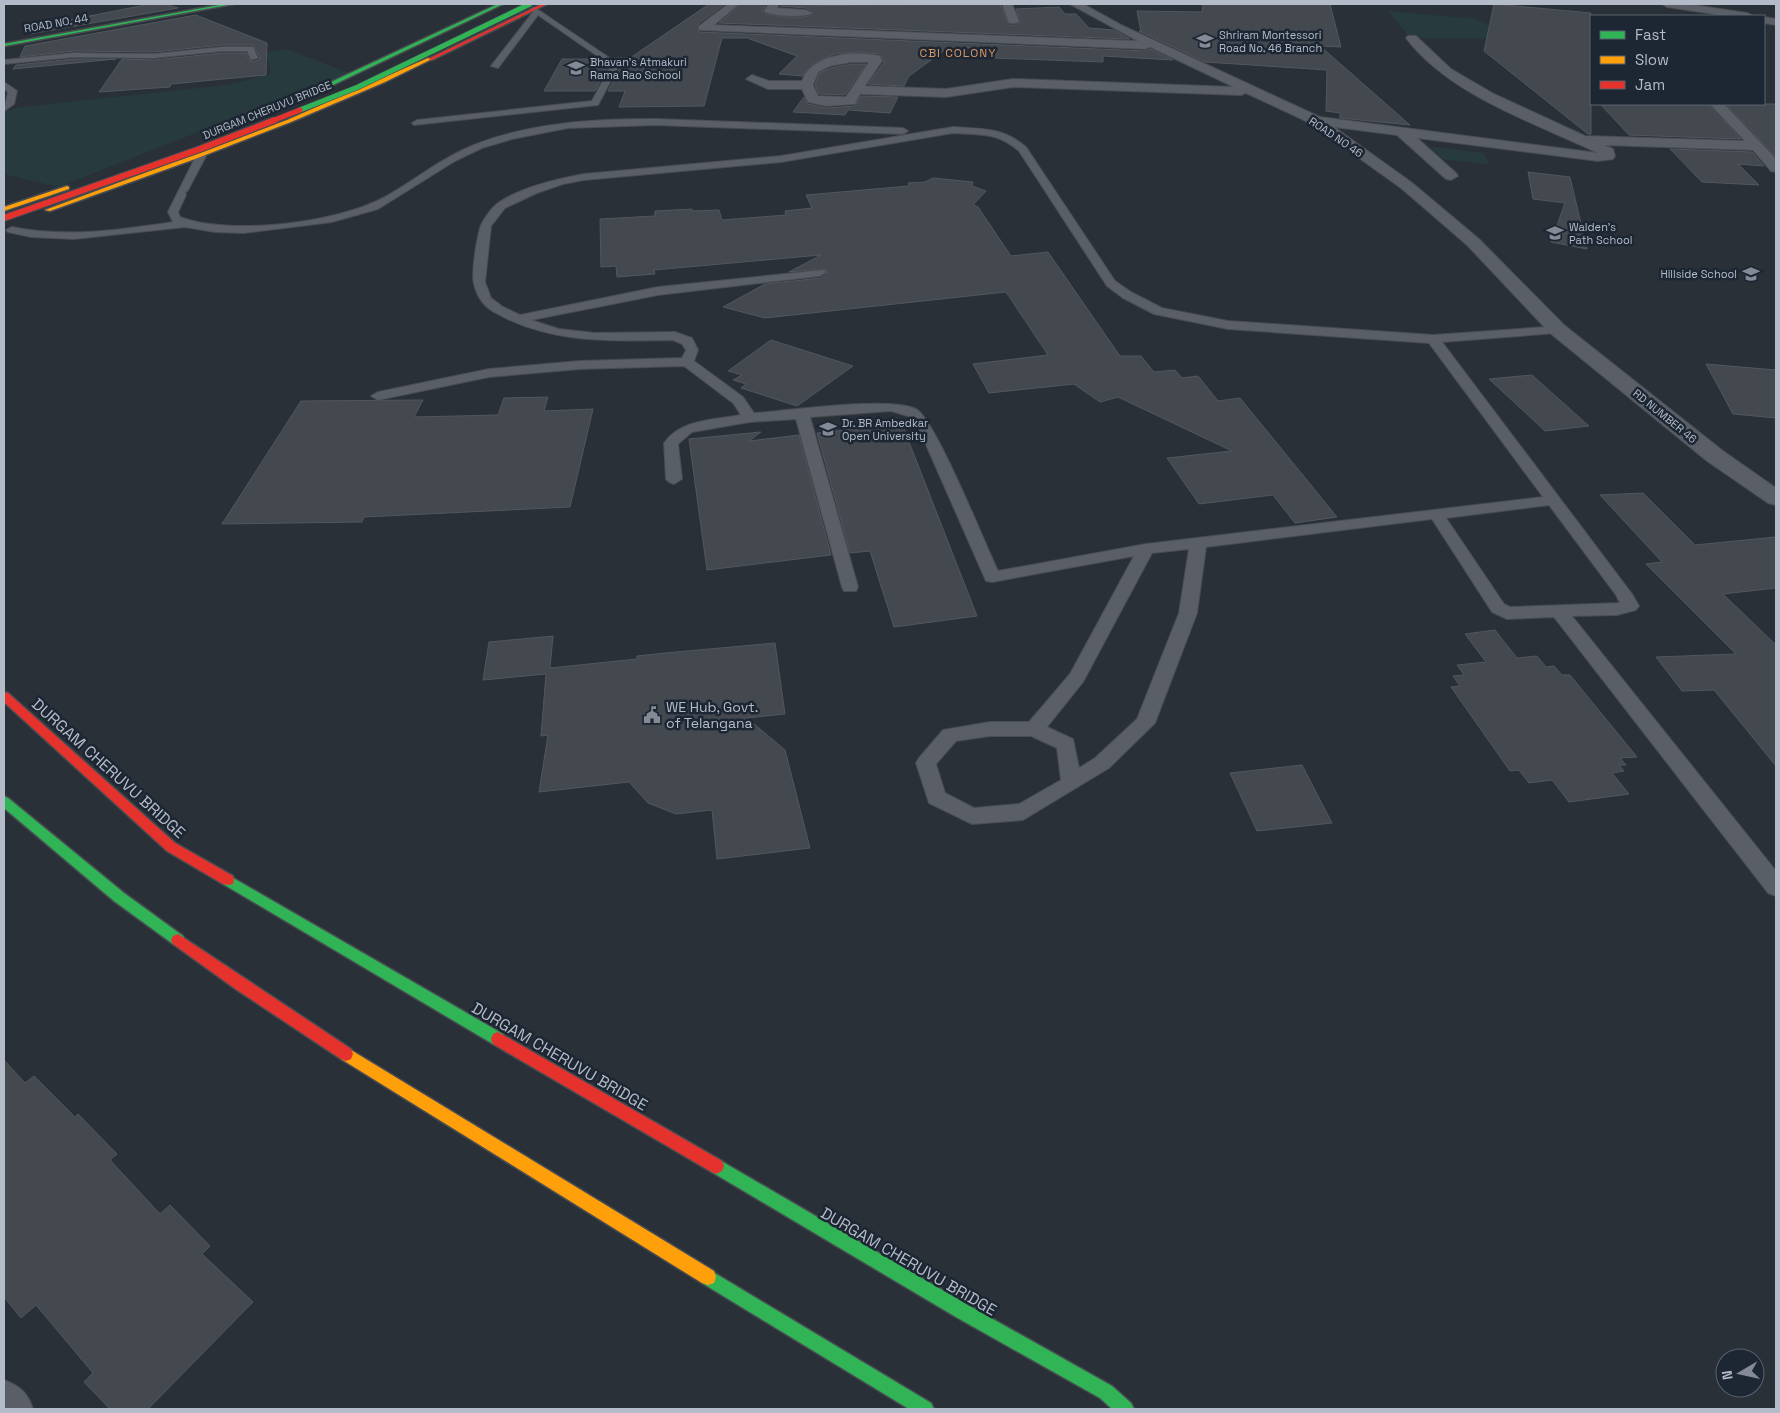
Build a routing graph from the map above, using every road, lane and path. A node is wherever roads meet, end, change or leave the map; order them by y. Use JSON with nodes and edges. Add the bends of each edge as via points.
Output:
{"nodes":[{"id":1,"x":4,"y":4,"type":"edge"},
{"id":2,"x":231,"y":4,"type":"edge"},
{"id":3,"x":501,"y":4,"type":"edge"},
{"id":4,"x":511,"y":4,"type":"edge"},
{"id":5,"x":734,"y":4,"type":"edge"},
{"id":6,"x":774,"y":4,"type":"edge"},
{"id":7,"x":1006,"y":4,"type":"edge"},
{"id":8,"x":1075,"y":4,"type":"edge"},
{"id":9,"x":1668,"y":4,"type":"edge"},
{"id":10,"x":534,"y":6,"type":"edge"},
{"id":11,"x":4,"y":10,"type":"edge"},
{"id":12,"x":820,"y":13,"type":"dead end"},
{"id":13,"x":1740,"y":15,"type":"edge"},
{"id":14,"x":1013,"y":22,"type":"dead end"},
{"id":15,"x":1089,"y":25,"type":"dead end"},
{"id":16,"x":1117,"y":27,"type":"junction"},
{"id":17,"x":1412,"y":38,"type":"dead end"},
{"id":18,"x":4,"y":45,"type":"edge"},
{"id":19,"x":1157,"y":46,"type":"junction"},
{"id":20,"x":254,"y":58,"type":"dead end"},
{"id":21,"x":4,"y":62,"type":"edge"},
{"id":22,"x":494,"y":66,"type":"dead end"},
{"id":23,"x":752,"y":79,"type":"dead end"},
{"id":24,"x":4,"y":85,"type":"edge"},
{"id":25,"x":806,"y":85,"type":"junction"},
{"id":26,"x":856,"y":90,"type":"junction"},
{"id":27,"x":1250,"y":91,"type":"junction"},
{"id":28,"x":1718,"y":105,"type":"edge"},
{"id":29,"x":4,"y":108,"type":"edge"},
{"id":30,"x":1314,"y":120,"type":"junction"},
{"id":31,"x":417,"y":123,"type":"dead end"},
{"id":32,"x":939,"y":132,"type":"junction"},
{"id":33,"x":1402,"y":132,"type":"junction"},
{"id":34,"x":1586,"y":140,"type":"junction"},
{"id":35,"x":1757,"y":146,"type":"junction"},
{"id":36,"x":201,"y":156,"type":"junction"},
{"id":37,"x":1776,"y":168,"type":"edge"},
{"id":38,"x":1451,"y":176,"type":"dead end"},
{"id":39,"x":182,"y":193,"type":"joint"},
{"id":40,"x":4,"y":203,"type":"edge"},
{"id":41,"x":4,"y":209,"type":"edge"},
{"id":42,"x":4,"y":218,"type":"edge"},
{"id":43,"x":183,"y":224,"type":"junction"},
{"id":44,"x":8,"y":227,"type":"edge"},
{"id":45,"x":820,"y":272,"type":"dead end"},
{"id":46,"x":517,"y":319,"type":"junction"},
{"id":47,"x":1557,"y":329,"type":"junction"},
{"id":48,"x":1433,"y":339,"type":"junction"},
{"id":49,"x":687,"y":362,"type":"junction"},
{"id":50,"x":378,"y":396,"type":"dead end"},
{"id":51,"x":802,"y":413,"type":"junction"},
{"id":52,"x":750,"y":418,"type":"junction"},
{"id":53,"x":674,"y":479,"type":"dead end"},
{"id":54,"x":1776,"y":498,"type":"edge"},
{"id":55,"x":1553,"y":500,"type":"junction"},
{"id":56,"x":1436,"y":514,"type":"junction"},
{"id":57,"x":1198,"y":543,"type":"junction"},
{"id":58,"x":1146,"y":549,"type":"junction"},
{"id":59,"x":850,"y":587,"type":"dead end"},
{"id":60,"x":1559,"y":611,"type":"junction"},
{"id":61,"x":4,"y":696,"type":"edge"},
{"id":62,"x":1034,"y":729,"type":"junction"},
{"id":63,"x":1070,"y":783,"type":"junction"},
{"id":64,"x":4,"y":801,"type":"edge"},
{"id":65,"x":1776,"y":887,"type":"edge"},
{"id":66,"x":4,"y":1402,"type":"edge"},
{"id":67,"x":11,"y":1409,"type":"edge"},
{"id":68,"x":925,"y":1409,"type":"edge"},
{"id":69,"x":1125,"y":1409,"type":"edge"}],
"edges":[{"from":1,"to":11,"type":"lane","via":[[8,8]]},
{"from":2,"to":18,"type":"main road","name":"ROAD NO. 44"},
{"from":3,"to":40,"type":"main road","via":[[331,84],[195,139]]},
{"from":4,"to":41,"type":"main road","name":"DURGAM CHERUVU BRIDGE","via":[[342,85],[174,152]]},
{"from":5,"to":19,"type":"street","via":[[704,28]]},
{"from":6,"to":12,"type":"street","via":[[769,11]]},
{"from":7,"to":14,"type":"street"},
{"from":8,"to":16,"type":"street","name":"ROAD NO 46"},
{"from":9,"to":13,"type":"street"},
{"from":10,"to":22,"type":"lane"},
{"from":10,"to":31,"type":"lane","via":[[613,63],[614,67],[595,103]]},
{"from":10,"to":36,"type":"main road","via":[[359,93]]},
{"from":10,"to":42,"type":"main road","name":"DURGAM CHERUVU BRIDGE","bridge":true,"via":[[358,87],[200,149]]},
{"from":15,"to":16,"type":"street"},
{"from":16,"to":19,"type":"street","name":"ROAD NO 46"},
{"from":17,"to":34,"type":"street","via":[[1446,72],[1489,97]]},
{"from":19,"to":27,"type":"street","name":"ROAD NO 46"},
{"from":20,"to":21,"type":"lane","via":[[250,49],[222,49],[154,56],[74,54]]},
{"from":23,"to":25,"type":"street","via":[[768,85]]},
{"from":24,"to":29,"type":"lane","via":[[13,91],[10,104]]},
{"from":25,"to":26,"type":"street","via":[[813,98],[826,102],[850,101]]},
{"from":25,"to":26,"type":"street","via":[[812,71],[820,66],[852,58],[876,59]]},
{"from":26,"to":27,"type":"street","via":[[946,93],[1013,83]]},
{"from":27,"to":30,"type":"street","name":"ROAD NO 46"},
{"from":28,"to":35,"type":"street"},
{"from":30,"to":33,"type":"street"},
{"from":30,"to":47,"type":"street","name":"ROAD NO 46","via":[[1406,185],[1473,242]]},
{"from":32,"to":43,"type":"lane","via":[[629,121],[568,123],[518,133],[477,146],[375,206],[350,216],[269,227],[204,228]]},
{"from":32,"to":46,"type":"lane","via":[[781,159],[584,177],[533,191],[501,206],[486,226],[479,282],[486,300]]},
{"from":32,"to":48,"type":"lane","via":[[978,130],[1010,138],[1023,149],[1111,283],[1158,312],[1228,325]]},
{"from":33,"to":34,"type":"street","via":[[1608,156],[1608,152]]},
{"from":33,"to":38,"type":"street"},
{"from":34,"to":35,"type":"street"},
{"from":35,"to":37,"type":"street"},
{"from":36,"to":39,"type":"lane"},
{"from":36,"to":44,"type":"main road"},
{"from":39,"to":43,"type":"lane","via":[[173,212]]},
{"from":43,"to":44,"type":"lane","via":[[76,235],[40,235]]},
{"from":45,"to":46,"type":"lane","via":[[658,291]]},
{"from":46,"to":49,"type":"lane","via":[[559,332],[595,337],[675,336],[687,341],[692,350]]},
{"from":47,"to":48,"type":"lane"},
{"from":47,"to":54,"type":"street","name":"RD NUMBER 46","via":[[1715,456]]},
{"from":48,"to":55,"type":"lane"},
{"from":49,"to":50,"type":"lane","via":[[580,365],[489,373]]},
{"from":49,"to":52,"type":"lane","via":[[738,400]]},
{"from":51,"to":52,"type":"lane"},
{"from":51,"to":58,"type":"lane","via":[[891,407],[910,410],[918,417],[992,577]]},
{"from":51,"to":59,"type":"lane"},
{"from":52,"to":53,"type":"lane","via":[[688,429],[671,443]]},
{"from":55,"to":56,"type":"lane"},
{"from":55,"to":60,"type":"lane","via":[[1630,606]]},
{"from":56,"to":57,"type":"lane"},
{"from":56,"to":60,"type":"lane","via":[[1498,608],[1507,613]]},
{"from":57,"to":58,"type":"lane"},
{"from":57,"to":63,"type":"lane","via":[[1188,613],[1145,723],[1102,763]]},
{"from":58,"to":62,"type":"lane","via":[[1077,678]]},
{"from":60,"to":65,"type":"lane"},
{"from":61,"to":69,"type":"main road","name":"DURGAM CHERUVU BRIDGE","via":[[171,847],[953,1306],[1106,1392]]},
{"from":62,"to":63,"type":"lane","via":[[1066,744]]},
{"from":62,"to":63,"type":"lane","via":[[950,735],[926,763],[936,798],[972,816],[1023,812]]},
{"from":64,"to":68,"type":"main road","via":[[119,897],[242,986],[384,1079]]},
{"from":66,"to":67,"type":"street"}]}
